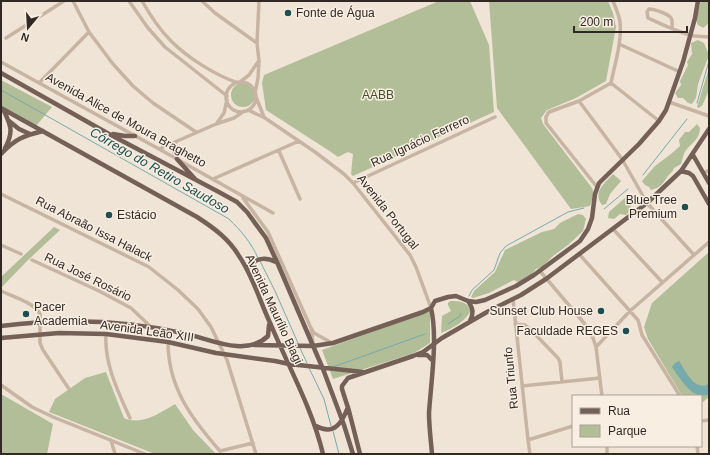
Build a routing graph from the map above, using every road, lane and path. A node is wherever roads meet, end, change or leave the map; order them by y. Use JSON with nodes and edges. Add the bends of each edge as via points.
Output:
{"nodes":[{"id":1,"x":64,"y":1,"type":"edge"},
{"id":2,"x":73,"y":1,"type":"edge"},
{"id":3,"x":129,"y":1,"type":"edge"},
{"id":4,"x":142,"y":1,"type":"edge"},
{"id":5,"x":202,"y":1,"type":"edge"},
{"id":6,"x":259,"y":1,"type":"edge"},
{"id":7,"x":613,"y":1,"type":"edge"},
{"id":8,"x":698,"y":1,"type":"edge"},
{"id":9,"x":672,"y":28,"type":"junction"},
{"id":10,"x":89,"y":32,"type":"junction"},
{"id":11,"x":691,"y":36,"type":"junction"},
{"id":12,"x":709,"y":37,"type":"edge"},
{"id":13,"x":6,"y":38,"type":"dead end"},
{"id":14,"x":171,"y":41,"type":"junction"},
{"id":15,"x":257,"y":43,"type":"junction"},
{"id":16,"x":619,"y":44,"type":"junction"},
{"id":17,"x":165,"y":47,"type":"junction"},
{"id":18,"x":259,"y":61,"type":"junction"},
{"id":19,"x":1,"y":62,"type":"edge"},
{"id":20,"x":680,"y":72,"type":"junction"},
{"id":21,"x":1,"y":73,"type":"edge"},
{"id":22,"x":239,"y":82,"type":"junction"},
{"id":23,"x":611,"y":82,"type":"junction"},
{"id":24,"x":39,"y":83,"type":"junction"},
{"id":25,"x":256,"y":94,"type":"junction"},
{"id":26,"x":227,"y":97,"type":"junction"},
{"id":27,"x":579,"y":101,"type":"junction"},
{"id":28,"x":669,"y":102,"type":"junction"},
{"id":29,"x":2,"y":108,"type":"edge"},
{"id":30,"x":246,"y":111,"type":"junction"},
{"id":31,"x":709,"y":116,"type":"edge"},
{"id":32,"x":495,"y":117,"type":"dead end"},
{"id":33,"x":265,"y":118,"type":"junction"},
{"id":34,"x":9,"y":121,"type":"junction"},
{"id":35,"x":659,"y":121,"type":"junction"},
{"id":36,"x":216,"y":124,"type":"junction"},
{"id":37,"x":709,"y":129,"type":"edge"},
{"id":38,"x":43,"y":131,"type":"junction"},
{"id":39,"x":196,"y":132,"type":"junction"},
{"id":40,"x":30,"y":134,"type":"junction"},
{"id":41,"x":109,"y":134,"type":"junction"},
{"id":42,"x":135,"y":136,"type":"junction"},
{"id":43,"x":299,"y":141,"type":"junction"},
{"id":44,"x":176,"y":142,"type":"junction"},
{"id":45,"x":159,"y":149,"type":"junction"},
{"id":46,"x":279,"y":151,"type":"junction"},
{"id":47,"x":2,"y":153,"type":"edge"},
{"id":48,"x":693,"y":155,"type":"junction"},
{"id":49,"x":177,"y":159,"type":"junction"},
{"id":50,"x":622,"y":159,"type":"junction"},
{"id":51,"x":709,"y":170,"type":"edge"},
{"id":52,"x":681,"y":171,"type":"junction"},
{"id":53,"x":704,"y":173,"type":"junction"},
{"id":54,"x":213,"y":180,"type":"junction"},
{"id":55,"x":199,"y":183,"type":"junction"},
{"id":56,"x":353,"y":183,"type":"junction"},
{"id":57,"x":709,"y":183,"type":"edge"},
{"id":58,"x":597,"y":187,"type":"junction"},
{"id":59,"x":2,"y":194,"type":"edge"},
{"id":60,"x":241,"y":195,"type":"junction"},
{"id":61,"x":1,"y":199,"type":"edge"},
{"id":62,"x":300,"y":199,"type":"dead end"},
{"id":63,"x":647,"y":203,"type":"junction"},
{"id":64,"x":709,"y":204,"type":"edge"},
{"id":65,"x":273,"y":213,"type":"dead end"},
{"id":66,"x":613,"y":229,"type":"junction"},
{"id":67,"x":709,"y":242,"type":"edge"},
{"id":68,"x":1,"y":245,"type":"edge"},
{"id":69,"x":21,"y":254,"type":"dead end"},
{"id":70,"x":580,"y":255,"type":"junction"},
{"id":71,"x":694,"y":255,"type":"junction"},
{"id":72,"x":32,"y":260,"type":"dead end"},
{"id":73,"x":277,"y":262,"type":"junction"},
{"id":74,"x":247,"y":269,"type":"junction"},
{"id":75,"x":540,"y":271,"type":"junction"},
{"id":76,"x":546,"y":279,"type":"junction"},
{"id":77,"x":662,"y":282,"type":"junction"},
{"id":78,"x":516,"y":286,"type":"junction"},
{"id":79,"x":1,"y":291,"type":"edge"},
{"id":80,"x":293,"y":299,"type":"junction"},
{"id":81,"x":513,"y":299,"type":"junction"},
{"id":82,"x":468,"y":301,"type":"junction"},
{"id":83,"x":300,"y":305,"type":"junction"},
{"id":84,"x":431,"y":308,"type":"junction"},
{"id":85,"x":630,"y":311,"type":"junction"},
{"id":86,"x":269,"y":321,"type":"junction"},
{"id":87,"x":470,"y":321,"type":"junction"},
{"id":88,"x":40,"y":322,"type":"junction"},
{"id":89,"x":515,"y":324,"type":"junction"},
{"id":90,"x":1,"y":326,"type":"edge"},
{"id":91,"x":152,"y":328,"type":"junction"},
{"id":92,"x":311,"y":328,"type":"junction"},
{"id":93,"x":40,"y":334,"type":"junction"},
{"id":94,"x":106,"y":334,"type":"junction"},
{"id":95,"x":1,"y":338,"type":"edge"},
{"id":96,"x":168,"y":342,"type":"junction"},
{"id":97,"x":220,"y":343,"type":"junction"},
{"id":98,"x":334,"y":344,"type":"junction"},
{"id":99,"x":433,"y":344,"type":"junction"},
{"id":100,"x":254,"y":345,"type":"junction"},
{"id":101,"x":279,"y":345,"type":"junction"},
{"id":102,"x":313,"y":346,"type":"junction"},
{"id":103,"x":596,"y":347,"type":"junction"},
{"id":104,"x":224,"y":354,"type":"junction"},
{"id":105,"x":413,"y":356,"type":"junction"},
{"id":106,"x":432,"y":360,"type":"junction"},
{"id":107,"x":289,"y":364,"type":"junction"},
{"id":108,"x":323,"y":369,"type":"junction"},
{"id":109,"x":365,"y":372,"type":"junction"},
{"id":110,"x":600,"y":378,"type":"junction"},
{"id":111,"x":562,"y":382,"type":"junction"},
{"id":112,"x":1,"y":385,"type":"edge"},
{"id":113,"x":522,"y":386,"type":"junction"},
{"id":114,"x":69,"y":389,"type":"dead end"},
{"id":115,"x":602,"y":395,"type":"edge"},
{"id":116,"x":679,"y":395,"type":"edge"},
{"id":117,"x":348,"y":407,"type":"junction"},
{"id":118,"x":130,"y":418,"type":"dead end"},
{"id":119,"x":343,"y":421,"type":"junction"},
{"id":120,"x":316,"y":426,"type":"junction"},
{"id":121,"x":572,"y":426,"type":"edge"},
{"id":122,"x":111,"y":440,"type":"junction"},
{"id":123,"x":528,"y":440,"type":"junction"},
{"id":124,"x":350,"y":442,"type":"junction"},
{"id":125,"x":253,"y":443,"type":"junction"},
{"id":126,"x":359,"y":448,"type":"junction"},
{"id":127,"x":116,"y":454,"type":"edge"},
{"id":128,"x":145,"y":454,"type":"edge"},
{"id":129,"x":256,"y":454,"type":"edge"},
{"id":130,"x":323,"y":454,"type":"edge"},
{"id":131,"x":353,"y":454,"type":"edge"},
{"id":132,"x":360,"y":454,"type":"edge"},
{"id":133,"x":432,"y":454,"type":"edge"},
{"id":134,"x":530,"y":454,"type":"edge"}],
"edges":[{"from":1,"to":13,"type":"street"},
{"from":2,"to":10,"type":"street"},
{"from":3,"to":17,"type":"street"},
{"from":4,"to":14,"type":"street"},
{"from":5,"to":15,"type":"street"},
{"from":6,"to":15,"type":"street"},
{"from":7,"to":16,"type":"street","via":[[620,22]]},
{"from":8,"to":11,"type":"main road"},
{"from":9,"to":9,"type":"street","via":[[669,16],[649,9],[648,18]]},
{"from":9,"to":11,"type":"street"},
{"from":10,"to":24,"type":"street"},
{"from":10,"to":39,"type":"street","via":[[133,86]]},
{"from":11,"to":12,"type":"street"},
{"from":11,"to":20,"type":"main road"},
{"from":14,"to":17,"type":"street"},
{"from":14,"to":22,"type":"street","via":[[222,77]]},
{"from":15,"to":18,"type":"street"},
{"from":16,"to":20,"type":"street"},
{"from":16,"to":23,"type":"street"},
{"from":17,"to":26,"type":"street"},
{"from":18,"to":22,"type":"street","via":[[250,75]]},
{"from":18,"to":25,"type":"street"},
{"from":19,"to":24,"type":"street","name":"Avenida Alice de Moura Braghetto"},
{"from":20,"to":28,"type":"main road"},
{"from":21,"to":41,"type":"main road","name":"Avenida Maurílio Biagi"},
{"from":22,"to":25,"type":"street","via":[[250,85]]},
{"from":22,"to":26,"type":"street","via":[[229,89]]},
{"from":23,"to":27,"type":"street"},
{"from":23,"to":35,"type":"street"},
{"from":24,"to":42,"type":"street","name":"Avenida Alice de Moura Braghetto"},
{"from":25,"to":30,"type":"street","via":[[254,104]]},
{"from":25,"to":33,"type":"street"},
{"from":26,"to":30,"type":"street","via":[[235,110]]},
{"from":26,"to":36,"type":"street","via":[[224,113]]},
{"from":27,"to":50,"type":"street"},
{"from":27,"to":58,"type":"street","via":[[549,112],[546,123]]},
{"from":28,"to":31,"type":"street"},
{"from":28,"to":35,"type":"main road"},
{"from":29,"to":34,"type":"main road"},
{"from":29,"to":38,"type":"main road","name":"Avenida Maurílio Biagi"},
{"from":30,"to":33,"type":"street","name":"Avenida Portugal"},
{"from":30,"to":36,"type":"street"},
{"from":32,"to":56,"type":"street","name":"Rua Ignácio Ferrero"},
{"from":33,"to":43,"type":"street","name":"Avenida Portugal"},
{"from":34,"to":40,"type":"main road"},
{"from":34,"to":47,"type":"main road","via":[[10,136]]},
{"from":35,"to":50,"type":"main road"},
{"from":36,"to":39,"type":"street"},
{"from":37,"to":48,"type":"main road"},
{"from":38,"to":40,"type":"main road"},
{"from":38,"to":74,"type":"main road","name":"Avenida Maurílio Biagi","via":[[212,227],[233,247]]},
{"from":39,"to":44,"type":"street"},
{"from":40,"to":47,"type":"main road","via":[[17,140]]},
{"from":41,"to":42,"type":"main road"},
{"from":41,"to":55,"type":"main road","name":"Avenida Maurílio Biagi"},
{"from":42,"to":45,"type":"street","name":"Avenida Alice de Moura Braghetto"},
{"from":43,"to":46,"type":"street"},
{"from":43,"to":56,"type":"street","name":"Avenida Portugal","via":[[334,165]]},
{"from":44,"to":45,"type":"street"},
{"from":44,"to":49,"type":"street","via":[[173,150]]},
{"from":45,"to":49,"type":"street","name":"Avenida Alice de Moura Braghetto"},
{"from":46,"to":54,"type":"street"},
{"from":46,"to":62,"type":"street"},
{"from":48,"to":52,"type":"main road"},
{"from":48,"to":53,"type":"main road"},
{"from":49,"to":54,"type":"street","name":"Avenida Alice de Moura Braghetto"},
{"from":49,"to":55,"type":"main road"},
{"from":50,"to":58,"type":"main road"},
{"from":50,"to":63,"type":"street"},
{"from":51,"to":53,"type":"street"},
{"from":52,"to":63,"type":"main road"},
{"from":52,"to":64,"type":"main road","via":[[692,174]]},
{"from":53,"to":57,"type":"main road"},
{"from":54,"to":60,"type":"street","name":"Avenida Alice de Moura Braghetto"},
{"from":55,"to":73,"type":"main road","name":"Avenida Maurílio Biagi","via":[[237,202],[266,238]]},
{"from":56,"to":84,"type":"street","name":"Avenida Portugal","via":[[410,255]]},
{"from":58,"to":75,"type":"main road","name":"Avenida Leão XIII","via":[[592,218],[585,236]]},
{"from":59,"to":61,"type":"street"},
{"from":59,"to":97,"type":"street","name":"Rua Abraão Issa Halack","via":[[150,267],[198,309]]},
{"from":60,"to":65,"type":"street"},
{"from":60,"to":83,"type":"street","name":"Avenida Maurílio Biagi","via":[[268,232]]},
{"from":63,"to":66,"type":"main road"},
{"from":63,"to":71,"type":"street"},
{"from":66,"to":70,"type":"main road"},
{"from":66,"to":77,"type":"street"},
{"from":67,"to":71,"type":"street"},
{"from":68,"to":69,"type":"street"},
{"from":70,"to":76,"type":"main road"},
{"from":70,"to":85,"type":"street"},
{"from":71,"to":77,"type":"street"},
{"from":72,"to":91,"type":"street","name":"Rua José Rosário","via":[[131,308]]},
{"from":73,"to":74,"type":"main road","via":[[263,258]]},
{"from":73,"to":80,"type":"main road","name":"Avenida Maurílio Biagi"},
{"from":74,"to":86,"type":"main road","name":"Avenida Maurílio Biagi"},
{"from":75,"to":76,"type":"street"},
{"from":75,"to":78,"type":"main road","name":"Avenida Leão XIII"},
{"from":76,"to":81,"type":"main road"},
{"from":76,"to":103,"type":"street","via":[[584,323],[594,338]]},
{"from":77,"to":85,"type":"street"},
{"from":78,"to":81,"type":"main road","via":[[512,292]]},
{"from":78,"to":82,"type":"main road","name":"Avenida Leão XIII","via":[[485,300]]},
{"from":79,"to":88,"type":"street","via":[[32,305],[40,314]]},
{"from":80,"to":83,"type":"main road"},
{"from":80,"to":102,"type":"main road","name":"Avenida Maurílio Biagi"},
{"from":81,"to":87,"type":"main road"},
{"from":81,"to":89,"type":"street","name":"Rua Triunfo"},
{"from":82,"to":84,"type":"main road","name":"Avenida Leão XIII","via":[[456,296],[448,297],[435,301]]},
{"from":82,"to":87,"type":"main road","via":[[473,311]]},
{"from":83,"to":92,"type":"street","name":"Avenida Maurílio Biagi"},
{"from":84,"to":98,"type":"main road","name":"Avenida Leão XIII"},
{"from":84,"to":99,"type":"main road","name":"Avenida Portugal"},
{"from":85,"to":103,"type":"street"},
{"from":85,"to":116,"type":"street","via":[[638,320],[642,336]]},
{"from":86,"to":100,"type":"main road","via":[[268,336]]},
{"from":86,"to":101,"type":"main road","name":"Avenida Maurílio Biagi"},
{"from":87,"to":99,"type":"main road"},
{"from":88,"to":90,"type":"main road","name":"Avenida Leão XIII"},
{"from":88,"to":91,"type":"main road","name":"Avenida Leão XIII","via":[[100,322]]},
{"from":88,"to":93,"type":"street"},
{"from":89,"to":111,"type":"street","via":[[526,325],[558,358]]},
{"from":89,"to":113,"type":"street","name":"Rua Triunfo"},
{"from":91,"to":97,"type":"main road","name":"Avenida Leão XIII"},
{"from":92,"to":98,"type":"street","name":"Avenida Maurílio Biagi","via":[[321,338]]},
{"from":92,"to":102,"type":"street","name":"Avenida Maurílio Biagi"},
{"from":93,"to":94,"type":"main road","name":"Avenida Leão XIII"},
{"from":93,"to":95,"type":"main road","name":"Avenida Leão XIII"},
{"from":93,"to":114,"type":"street","via":[[43,350]]},
{"from":94,"to":96,"type":"main road","name":"Avenida Leão XIII"},
{"from":94,"to":118,"type":"street","via":[[111,370]]},
{"from":96,"to":104,"type":"main road","name":"Avenida Leão XIII"},
{"from":96,"to":125,"type":"street","via":[[170,367],[181,399],[193,419],[220,451]]},
{"from":97,"to":100,"type":"main road","name":"Avenida Leão XIII","via":[[240,347]]},
{"from":97,"to":104,"type":"street","name":"Rua Abraão Issa Halack"},
{"from":98,"to":102,"type":"main road","name":"Avenida Leão XIII"},
{"from":99,"to":105,"type":"main road"},
{"from":99,"to":106,"type":"main road","name":"Avenida Portugal"},
{"from":100,"to":101,"type":"main road","name":"Avenida Leão XIII"},
{"from":101,"to":102,"type":"main road","name":"Avenida Leão XIII"},
{"from":101,"to":107,"type":"main road","name":"Avenida Maurílio Biagi"},
{"from":102,"to":108,"type":"main road","name":"Avenida Maurílio Biagi"},
{"from":103,"to":110,"type":"street"},
{"from":104,"to":107,"type":"main road","name":"Avenida Leão XIII"},
{"from":104,"to":125,"type":"street","name":"Rua Abraão Issa Halack"},
{"from":105,"to":106,"type":"main road","via":[[426,355]]},
{"from":105,"to":109,"type":"main road"},
{"from":106,"to":133,"type":"main road","name":"Avenida Portugal","via":[[429,416]]},
{"from":107,"to":108,"type":"main road","name":"Avenida Leão XIII"},
{"from":107,"to":120,"type":"main road","name":"Avenida Maurílio Biagi"},
{"from":108,"to":109,"type":"main road","name":"Avenida Leão XIII"},
{"from":108,"to":119,"type":"main road","name":"Avenida Maurílio Biagi"},
{"from":109,"to":117,"type":"main road","via":[[348,378],[342,386]]},
{"from":110,"to":111,"type":"street"},
{"from":110,"to":115,"type":"street"},
{"from":111,"to":113,"type":"street"},
{"from":112,"to":122,"type":"street","via":[[32,407]]},
{"from":113,"to":123,"type":"street","name":"Rua Triunfo"},
{"from":117,"to":119,"type":"main road"},
{"from":117,"to":126,"type":"main road"},
{"from":119,"to":120,"type":"main road","via":[[335,427],[325,429]]},
{"from":119,"to":124,"type":"main road","name":"Avenida Maurílio Biagi"},
{"from":120,"to":130,"type":"main road","name":"Avenida Maurílio Biagi"},
{"from":121,"to":123,"type":"street"},
{"from":122,"to":127,"type":"street"},
{"from":122,"to":128,"type":"street"},
{"from":123,"to":134,"type":"street","name":"Rua Triunfo"},
{"from":124,"to":126,"type":"main road"},
{"from":124,"to":131,"type":"main road","name":"Avenida Maurílio Biagi"},
{"from":125,"to":129,"type":"street","name":"Rua Abraão Issa Halack"},
{"from":126,"to":132,"type":"main road"}]}
